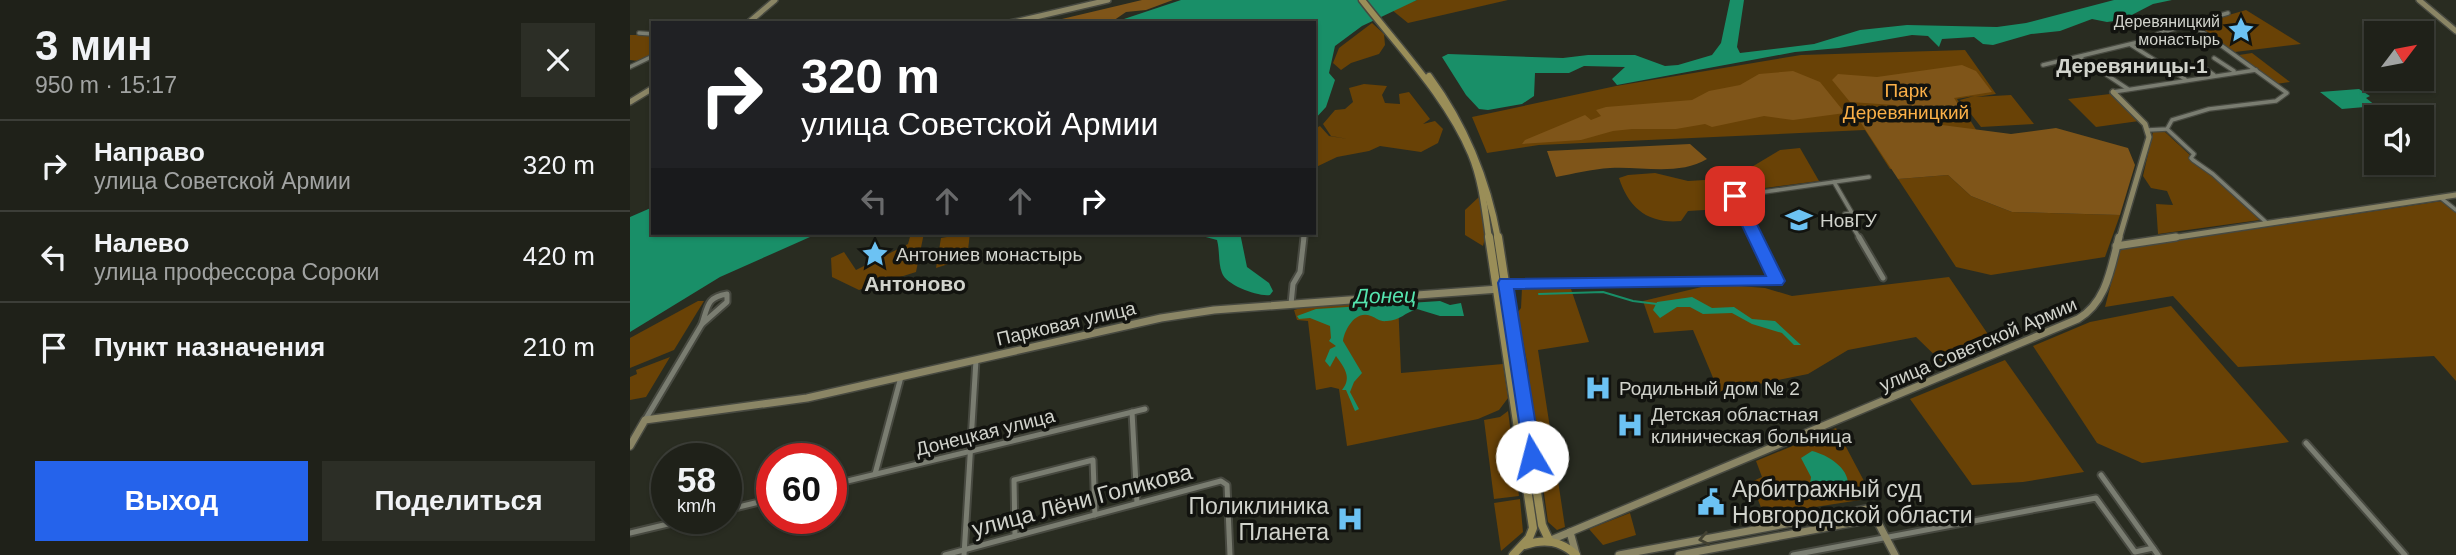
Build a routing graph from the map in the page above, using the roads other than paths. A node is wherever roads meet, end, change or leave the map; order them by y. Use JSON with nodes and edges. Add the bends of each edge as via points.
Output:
{"nodes":[{"id":1,"x":775,"y":0,"type":"edge"},
{"id":2,"x":1108,"y":0,"type":"edge"},
{"id":3,"x":1364,"y":0,"type":"edge"},
{"id":4,"x":2421,"y":0,"type":"edge"},
{"id":5,"x":2228,"y":13,"type":"dead end"},
{"id":6,"x":750,"y":21,"type":"edge"},
{"id":7,"x":1019,"y":21,"type":"edge"},
{"id":8,"x":2190,"y":23,"type":"junction"},
{"id":9,"x":2455,"y":29,"type":"edge"},
{"id":10,"x":639,"y":33,"type":"dead end"},
{"id":11,"x":651,"y":34,"type":"edge"},
{"id":12,"x":2130,"y":44,"type":"junction"},
{"id":13,"x":651,"y":57,"type":"edge"},
{"id":14,"x":2080,"y":58,"type":"junction"},
{"id":15,"x":2214,"y":58,"type":"dead end"},
{"id":16,"x":2199,"y":64,"type":"dead end"},
{"id":17,"x":2043,"y":65,"type":"dead end"},
{"id":18,"x":630,"y":67,"type":"edge"},
{"id":19,"x":2256,"y":70,"type":"junction"},
{"id":20,"x":2235,"y":72,"type":"junction"},
{"id":21,"x":2214,"y":75,"type":"junction"},
{"id":22,"x":2185,"y":79,"type":"junction"},
{"id":23,"x":651,"y":89,"type":"edge"},
{"id":24,"x":2128,"y":89,"type":"junction"},
{"id":25,"x":2113,"y":92,"type":"joint"},
{"id":26,"x":630,"y":102,"type":"edge"},
{"id":27,"x":2167,"y":129,"type":"junction"},
{"id":28,"x":2148,"y":130,"type":"junction"},
{"id":29,"x":1869,"y":177,"type":"dead end"},
{"id":30,"x":1834,"y":182,"type":"junction"},
{"id":31,"x":2456,"y":195,"type":"edge"},
{"id":32,"x":2440,"y":197,"type":"junction"},
{"id":33,"x":2456,"y":210,"type":"edge"},
{"id":34,"x":2268,"y":223,"type":"junction"},
{"id":35,"x":1304,"y":235,"type":"edge"},
{"id":36,"x":2116,"y":246,"type":"junction"},
{"id":37,"x":1883,"y":278,"type":"dead end"},
{"id":38,"x":1502,"y":286,"type":"junction"},
{"id":39,"x":1292,"y":304,"type":"junction"},
{"id":40,"x":702,"y":324,"type":"junction"},
{"id":41,"x":976,"y":359,"type":"junction"},
{"id":42,"x":901,"y":376,"type":"junction"},
{"id":43,"x":1145,"y":409,"type":"dead end"},
{"id":44,"x":1132,"y":412,"type":"junction"},
{"id":45,"x":645,"y":420,"type":"junction"},
{"id":46,"x":2306,"y":443,"type":"dead end"},
{"id":47,"x":630,"y":446,"type":"edge"},
{"id":48,"x":970,"y":452,"type":"junction"},
{"id":49,"x":875,"y":474,"type":"junction"},
{"id":50,"x":2101,"y":475,"type":"dead end"},
{"id":51,"x":847,"y":481,"type":"edge"},
{"id":52,"x":1137,"y":503,"type":"junction"},
{"id":53,"x":1871,"y":514,"type":"junction"},
{"id":54,"x":1095,"y":515,"type":"junction"},
{"id":55,"x":651,"y":528,"type":"edge"},
{"id":56,"x":1570,"y":532,"type":"junction"},
{"id":57,"x":630,"y":533,"type":"edge"},
{"id":58,"x":1015,"y":536,"type":"junction"},
{"id":59,"x":1886,"y":538,"type":"junction"},
{"id":60,"x":1550,"y":540,"type":"junction"},
{"id":61,"x":2153,"y":548,"type":"junction"},
{"id":62,"x":964,"y":552,"type":"edge"},
{"id":63,"x":1514,"y":553,"type":"edge"},
{"id":64,"x":945,"y":555,"type":"edge"},
{"id":65,"x":1230,"y":555,"type":"edge"},
{"id":66,"x":1576,"y":555,"type":"edge"},
{"id":67,"x":1619,"y":555,"type":"edge"},
{"id":68,"x":1679,"y":555,"type":"edge"},
{"id":69,"x":1793,"y":555,"type":"edge"},
{"id":70,"x":1895,"y":555,"type":"edge"},
{"id":71,"x":2158,"y":555,"type":"edge"},
{"id":72,"x":2405,"y":555,"type":"edge"}],
"edges":[{"from":1,"to":6,"type":"street"},
{"from":2,"to":7,"type":"street"},
{"from":3,"to":38,"type":"main road","via":[[1448,101],[1471,141],[1488,194]]},
{"from":4,"to":9,"type":"street"},
{"from":5,"to":8,"type":"street"},
{"from":8,"to":12,"type":"street"},
{"from":8,"to":19,"type":"street"},
{"from":10,"to":11,"type":"street"},
{"from":12,"to":14,"type":"street"},
{"from":12,"to":22,"type":"street"},
{"from":13,"to":18,"type":"street"},
{"from":14,"to":17,"type":"street"},
{"from":14,"to":24,"type":"street"},
{"from":15,"to":20,"type":"street"},
{"from":16,"to":21,"type":"street"},
{"from":19,"to":20,"type":"street"},
{"from":19,"to":27,"type":"street","via":[[2287,93],[2286,98],[2212,108],[2172,120]]},
{"from":20,"to":21,"type":"street"},
{"from":21,"to":22,"type":"street"},
{"from":22,"to":24,"type":"street"},
{"from":23,"to":26,"type":"street"},
{"from":24,"to":25,"type":"street"},
{"from":25,"to":28,"type":"street"},
{"from":27,"to":28,"type":"street"},
{"from":27,"to":34,"type":"street","via":[[2194,154],[2193,160]]},
{"from":28,"to":36,"type":"street","name":"улица Советской Армии"},
{"from":29,"to":30,"type":"street"},
{"from":30,"to":37,"type":"street","via":[[1852,213],[1845,214]]},
{"from":30,"to":38,"type":"street","via":[[1735,196],[1777,281]]},
{"from":31,"to":32,"type":"street"},
{"from":32,"to":33,"type":"street"},
{"from":32,"to":34,"type":"street"},
{"from":34,"to":36,"type":"street"},
{"from":35,"to":39,"type":"street"},
{"from":36,"to":56,"type":"street","name":"улица Советской Армии","via":[[2099,302],[2074,322]]},
{"from":38,"to":39,"type":"street","name":"Парковая улица"},
{"from":38,"to":60,"type":"main road","via":[[1542,525]]},
{"from":38,"to":63,"type":"main road","via":[[1533,528],[1530,538]]},
{"from":39,"to":41,"type":"street","name":"Парковая улица","via":[[1161,318]]},
{"from":40,"to":40,"type":"street","via":[[727,302],[727,293],[712,299]]},
{"from":40,"to":45,"type":"street"},
{"from":41,"to":42,"type":"street","name":"Парковая улица"},
{"from":41,"to":48,"type":"street"},
{"from":42,"to":45,"type":"street","name":"Парковая улица","via":[[807,398]]},
{"from":42,"to":49,"type":"street"},
{"from":43,"to":44,"type":"street","name":"Донецкая улица"},
{"from":44,"to":48,"type":"street","name":"Донецкая улица"},
{"from":44,"to":52,"type":"street"},
{"from":45,"to":47,"type":"street"},
{"from":46,"to":72,"type":"street"},
{"from":48,"to":49,"type":"street","name":"Донецкая улица"},
{"from":48,"to":62,"type":"street"},
{"from":49,"to":51,"type":"street","name":"Донецкая улица"},
{"from":50,"to":61,"type":"street"},
{"from":52,"to":54,"type":"street","name":"улица Лёни Голикова"},
{"from":52,"to":65,"type":"street","name":"улица Лёни Голикова","via":[[1223,481],[1227,485]]},
{"from":53,"to":59,"type":"street"},
{"from":53,"to":67,"type":"street","one_way":true},
{"from":53,"to":68,"type":"street"},
{"from":54,"to":58,"type":"street","name":"улица Лёни Голикова"},
{"from":54,"to":58,"type":"street","via":[[1093,460],[1014,480]]},
{"from":55,"to":57,"type":"street"},
{"from":56,"to":60,"type":"street","name":"улица Советской Армии"},
{"from":56,"to":66,"type":"street"},
{"from":58,"to":62,"type":"street","name":"улица Лёни Голикова"},
{"from":59,"to":61,"type":"street","via":[[2096,498],[2135,552]]},
{"from":59,"to":69,"type":"street"},
{"from":59,"to":70,"type":"street"},
{"from":60,"to":63,"type":"main road","via":[[1528,543]]},
{"from":60,"to":66,"type":"main road"},
{"from":61,"to":71,"type":"street"},
{"from":62,"to":64,"type":"street","name":"улица Лёни Голикова"}]}
